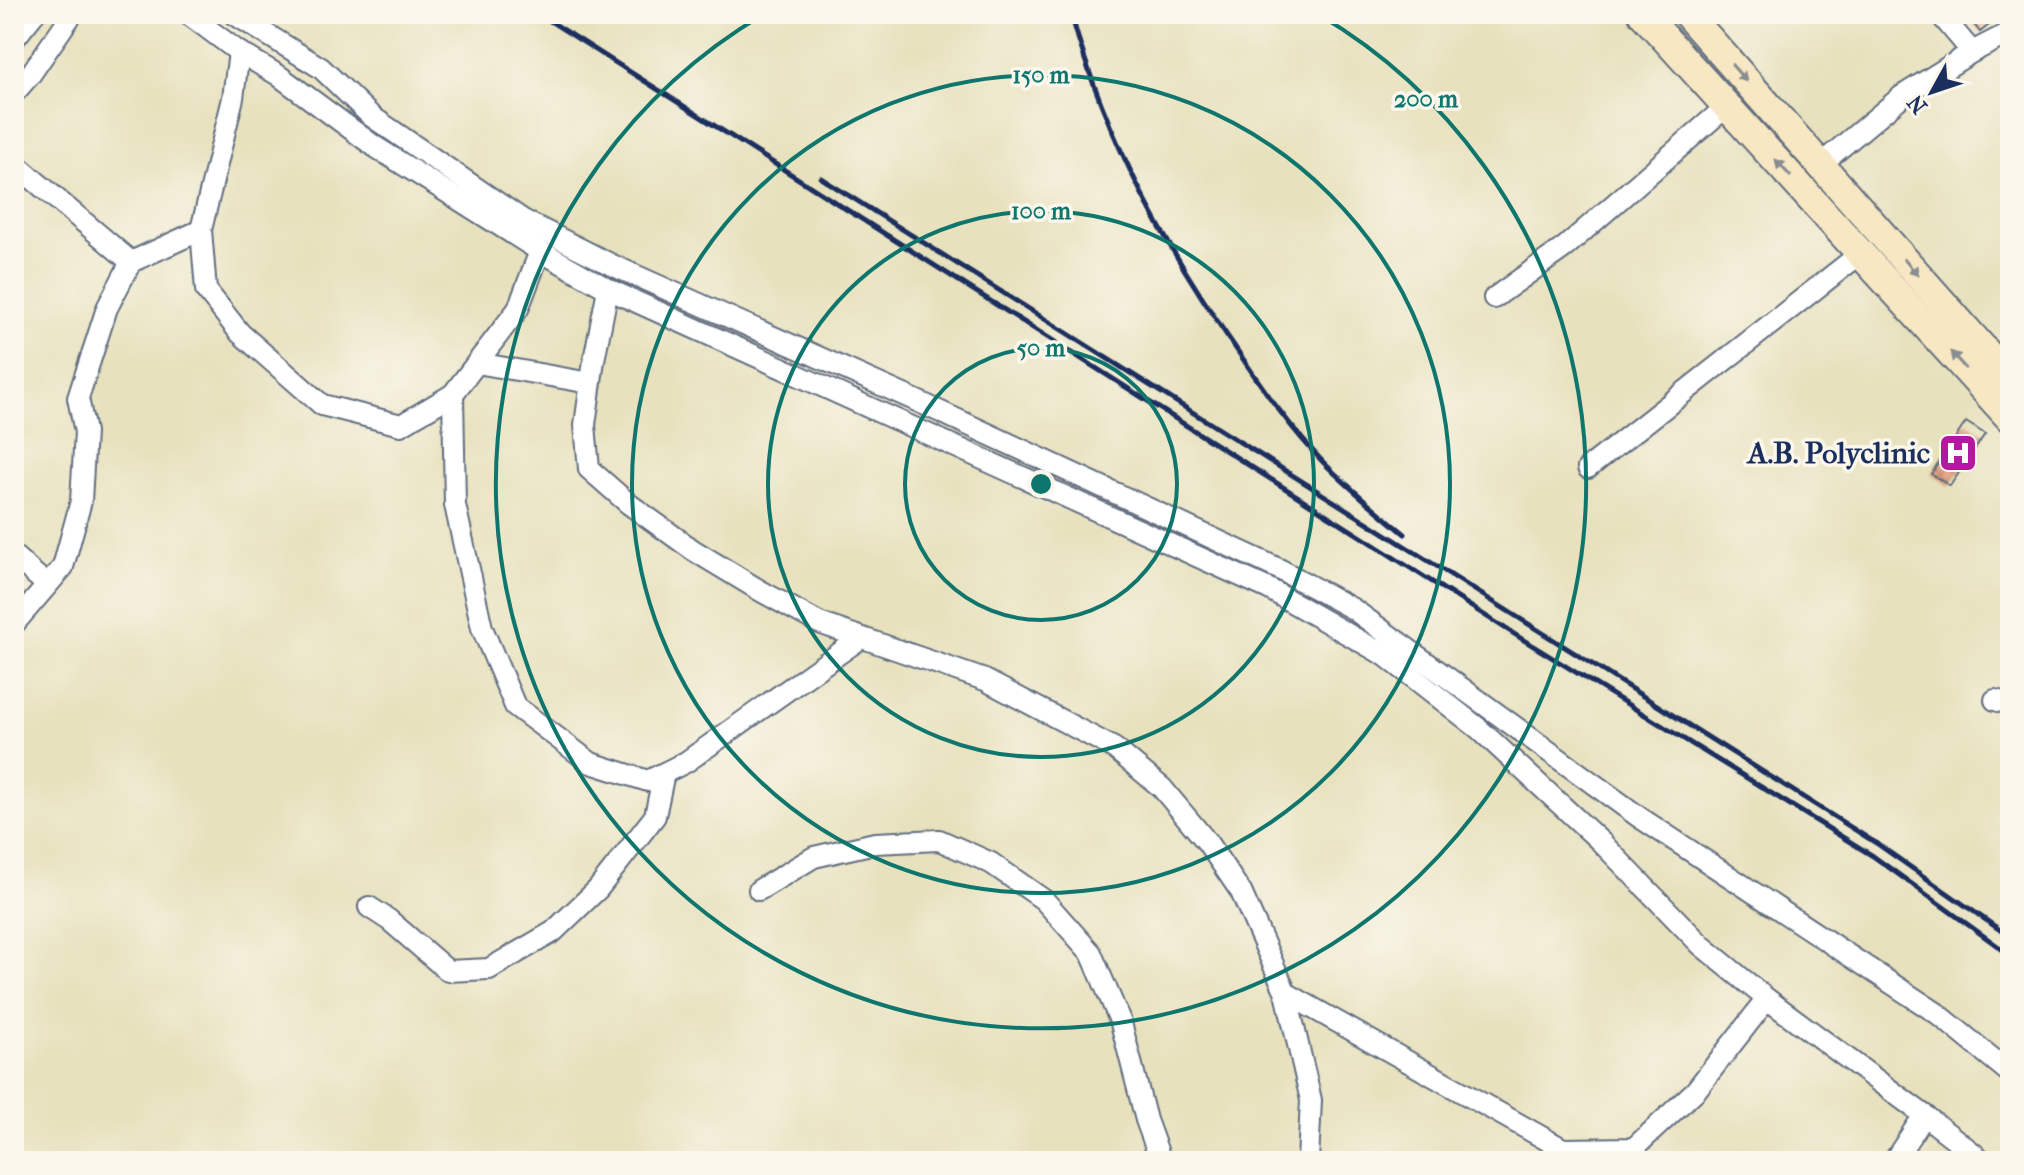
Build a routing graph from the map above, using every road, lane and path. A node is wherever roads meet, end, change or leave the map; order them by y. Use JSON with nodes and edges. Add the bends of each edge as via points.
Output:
{"nodes":[{"id":1,"x":34,"y":14,"type":"edge"},
{"id":2,"x":72,"y":14,"type":"edge"},
{"id":3,"x":188,"y":14,"type":"edge"},
{"id":4,"x":234,"y":14,"type":"edge"},
{"id":5,"x":1643,"y":14,"type":"edge"},
{"id":6,"x":1687,"y":14,"type":"edge"},
{"id":7,"x":1940,"y":14,"type":"edge"},
{"id":8,"x":2010,"y":37,"type":"edge"},
{"id":9,"x":14,"y":39,"type":"edge"},
{"id":10,"x":239,"y":52,"type":"junction"},
{"id":11,"x":1972,"y":52,"type":"junction"},
{"id":12,"x":14,"y":93,"type":"edge"},
{"id":13,"x":1727,"y":106,"type":"junction"},
{"id":14,"x":14,"y":163,"type":"edge"},
{"id":15,"x":1820,"y":165,"type":"junction"},
{"id":16,"x":201,"y":230,"type":"junction"},
{"id":17,"x":540,"y":251,"type":"junction"},
{"id":18,"x":1861,"y":253,"type":"junction"},
{"id":19,"x":131,"y":262,"type":"junction"},
{"id":20,"x":608,"y":289,"type":"junction"},
{"id":21,"x":1494,"y":298,"type":"dead end"},
{"id":22,"x":477,"y":363,"type":"junction"},
{"id":23,"x":2010,"y":379,"type":"edge"},
{"id":24,"x":590,"y":383,"type":"junction"},
{"id":25,"x":453,"y":394,"type":"junction"},
{"id":26,"x":2010,"y":418,"type":"edge"},
{"id":27,"x":1588,"y":468,"type":"dead end"},
{"id":28,"x":14,"y":556,"type":"edge"},
{"id":29,"x":47,"y":585,"type":"junction"},
{"id":30,"x":14,"y":624,"type":"edge"},
{"id":31,"x":861,"y":638,"type":"junction"},
{"id":32,"x":664,"y":773,"type":"junction"},
{"id":33,"x":759,"y":890,"type":"dead end"},
{"id":34,"x":369,"y":907,"type":"dead end"},
{"id":35,"x":1286,"y":993,"type":"junction"},
{"id":36,"x":1767,"y":999,"type":"junction"},
{"id":37,"x":2010,"y":1073,"type":"edge"},
{"id":38,"x":1924,"y":1115,"type":"junction"},
{"id":39,"x":1161,"y":1161,"type":"edge"},
{"id":40,"x":1308,"y":1161,"type":"edge"},
{"id":41,"x":1894,"y":1161,"type":"edge"},
{"id":42,"x":1983,"y":1161,"type":"edge"}],
"edges":[{"from":1,"to":9,"type":"street"},
{"from":2,"to":12,"type":"street"},
{"from":3,"to":10,"type":"street"},
{"from":4,"to":37,"type":"street","via":[[321,68],[371,116],[523,220],[1281,570],[1353,609],[1639,817],[1938,1014]]},
{"from":5,"to":13,"type":"main road"},
{"from":6,"to":15,"type":"main road","one_way":true},
{"from":7,"to":11,"type":"street"},
{"from":8,"to":11,"type":"street"},
{"from":10,"to":16,"type":"street"},
{"from":10,"to":17,"type":"street"},
{"from":11,"to":15,"type":"street","via":[[1902,96]]},
{"from":18,"to":13,"type":"main road","one_way":true},
{"from":13,"to":21,"type":"street","via":[[1565,247]]},
{"from":14,"to":19,"type":"street"},
{"from":15,"to":23,"type":"main road","one_way":true},
{"from":16,"to":19,"type":"street"},
{"from":16,"to":25,"type":"street","via":[[206,290],[240,333],[322,405],[401,425]]},
{"from":17,"to":20,"type":"street"},
{"from":17,"to":22,"type":"street","via":[[518,309]]},
{"from":26,"to":18,"type":"main road","one_way":true},
{"from":18,"to":27,"type":"street"},
{"from":19,"to":29,"type":"street","via":[[107,308],[78,398],[85,432],[81,501],[63,567]]},
{"from":20,"to":24,"type":"street"},
{"from":20,"to":36,"type":"street","via":[[1269,589],[1386,656],[1478,728],[1601,842],[1701,945]]},
{"from":22,"to":24,"type":"street"},
{"from":22,"to":25,"type":"street"},
{"from":24,"to":31,"type":"street","via":[[585,425],[589,469],[693,550],[819,623]]},
{"from":25,"to":32,"type":"street","via":[[455,505],[482,628],[515,706],[591,763],[648,781]]},
{"from":28,"to":29,"type":"street"},
{"from":29,"to":30,"type":"street"},
{"from":31,"to":32,"type":"street"},
{"from":31,"to":35,"type":"street","via":[[985,680],[1114,748],[1162,788],[1241,892]]},
{"from":32,"to":34,"type":"street","via":[[655,816],[598,889],[553,932],[489,969],[448,971]]},
{"from":33,"to":39,"type":"street","via":[[814,857],[875,843],[939,840],[1001,871],[1044,900],[1091,953],[1121,1023]]},
{"from":35,"to":36,"type":"street","via":[[1563,1149],[1634,1148],[1696,1090]]},
{"from":35,"to":40,"type":"street","via":[[1311,1100]]},
{"from":36,"to":38,"type":"street"},
{"from":38,"to":41,"type":"street"},
{"from":38,"to":42,"type":"street"}]}
